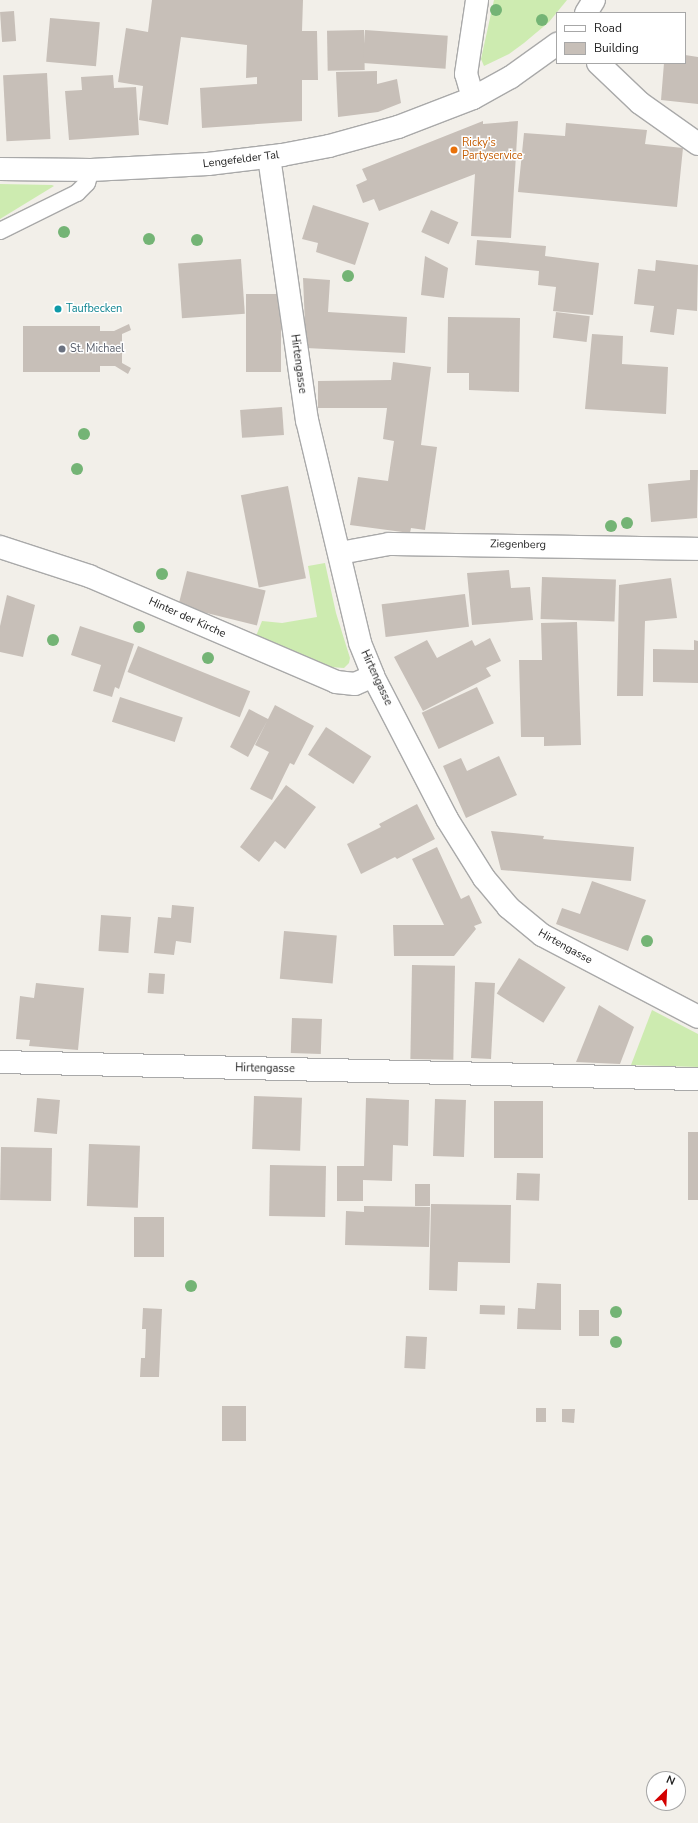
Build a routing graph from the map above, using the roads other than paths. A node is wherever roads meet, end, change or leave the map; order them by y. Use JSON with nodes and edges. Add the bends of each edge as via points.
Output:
{"nodes":[{"id":1,"x":477,"y":0,"type":"edge"},
{"id":2,"x":594,"y":0,"type":"edge"},
{"id":3,"x":587,"y":12,"type":"edge"},
{"id":4,"x":556,"y":45,"type":"edge"},
{"id":5,"x":599,"y":64,"type":"edge"},
{"id":6,"x":473,"y":98,"type":"junction"},
{"id":7,"x":698,"y":144,"type":"edge"},
{"id":8,"x":269,"y":157,"type":"junction"},
{"id":9,"x":0,"y":169,"type":"edge"},
{"id":10,"x":91,"y":170,"type":"junction"},
{"id":11,"x":0,"y":231,"type":"edge"},
{"id":12,"x":0,"y":547,"type":"edge"},
{"id":13,"x":698,"y":549,"type":"edge"},
{"id":14,"x":340,"y":553,"type":"junction"},
{"id":15,"x":373,"y":676,"type":"junction"},
{"id":16,"x":698,"y":1017,"type":"edge"},
{"id":17,"x":0,"y":1062,"type":"edge"},
{"id":18,"x":698,"y":1079,"type":"edge"}],
"edges":[{"from":1,"to":6,"type":"street","via":[[466,74]]},
{"from":2,"to":3,"type":"street"},
{"from":4,"to":6,"type":"street","name":"Lengefelder Tal","via":[[511,77]]},
{"from":5,"to":7,"type":"street","via":[[640,103]]},
{"from":6,"to":8,"type":"street","name":"Lengefelder Tal","via":[[366,136],[313,150]]},
{"from":8,"to":10,"type":"street","name":"Lengefelder Tal","via":[[208,164]]},
{"from":8,"to":14,"type":"street","name":"Hirtengasse","via":[[303,397]]},
{"from":9,"to":10,"type":"street","name":"Lengefelder Tal"},
{"from":10,"to":11,"type":"lane","via":[[87,183],[77,193]]},
{"from":12,"to":15,"type":"street","name":"Hinter der Kirche","via":[[89,576],[336,682],[355,684]]},
{"from":13,"to":14,"type":"street","name":"Ziegenberg","via":[[394,544]]},
{"from":14,"to":15,"type":"street","name":"Hirtengasse","via":[[362,650]]},
{"from":15,"to":16,"type":"street","name":"Hirtengasse","via":[[451,826],[484,878],[508,907],[542,936]]},
{"from":17,"to":18,"type":"street","name":"Hirtengasse"}]}
